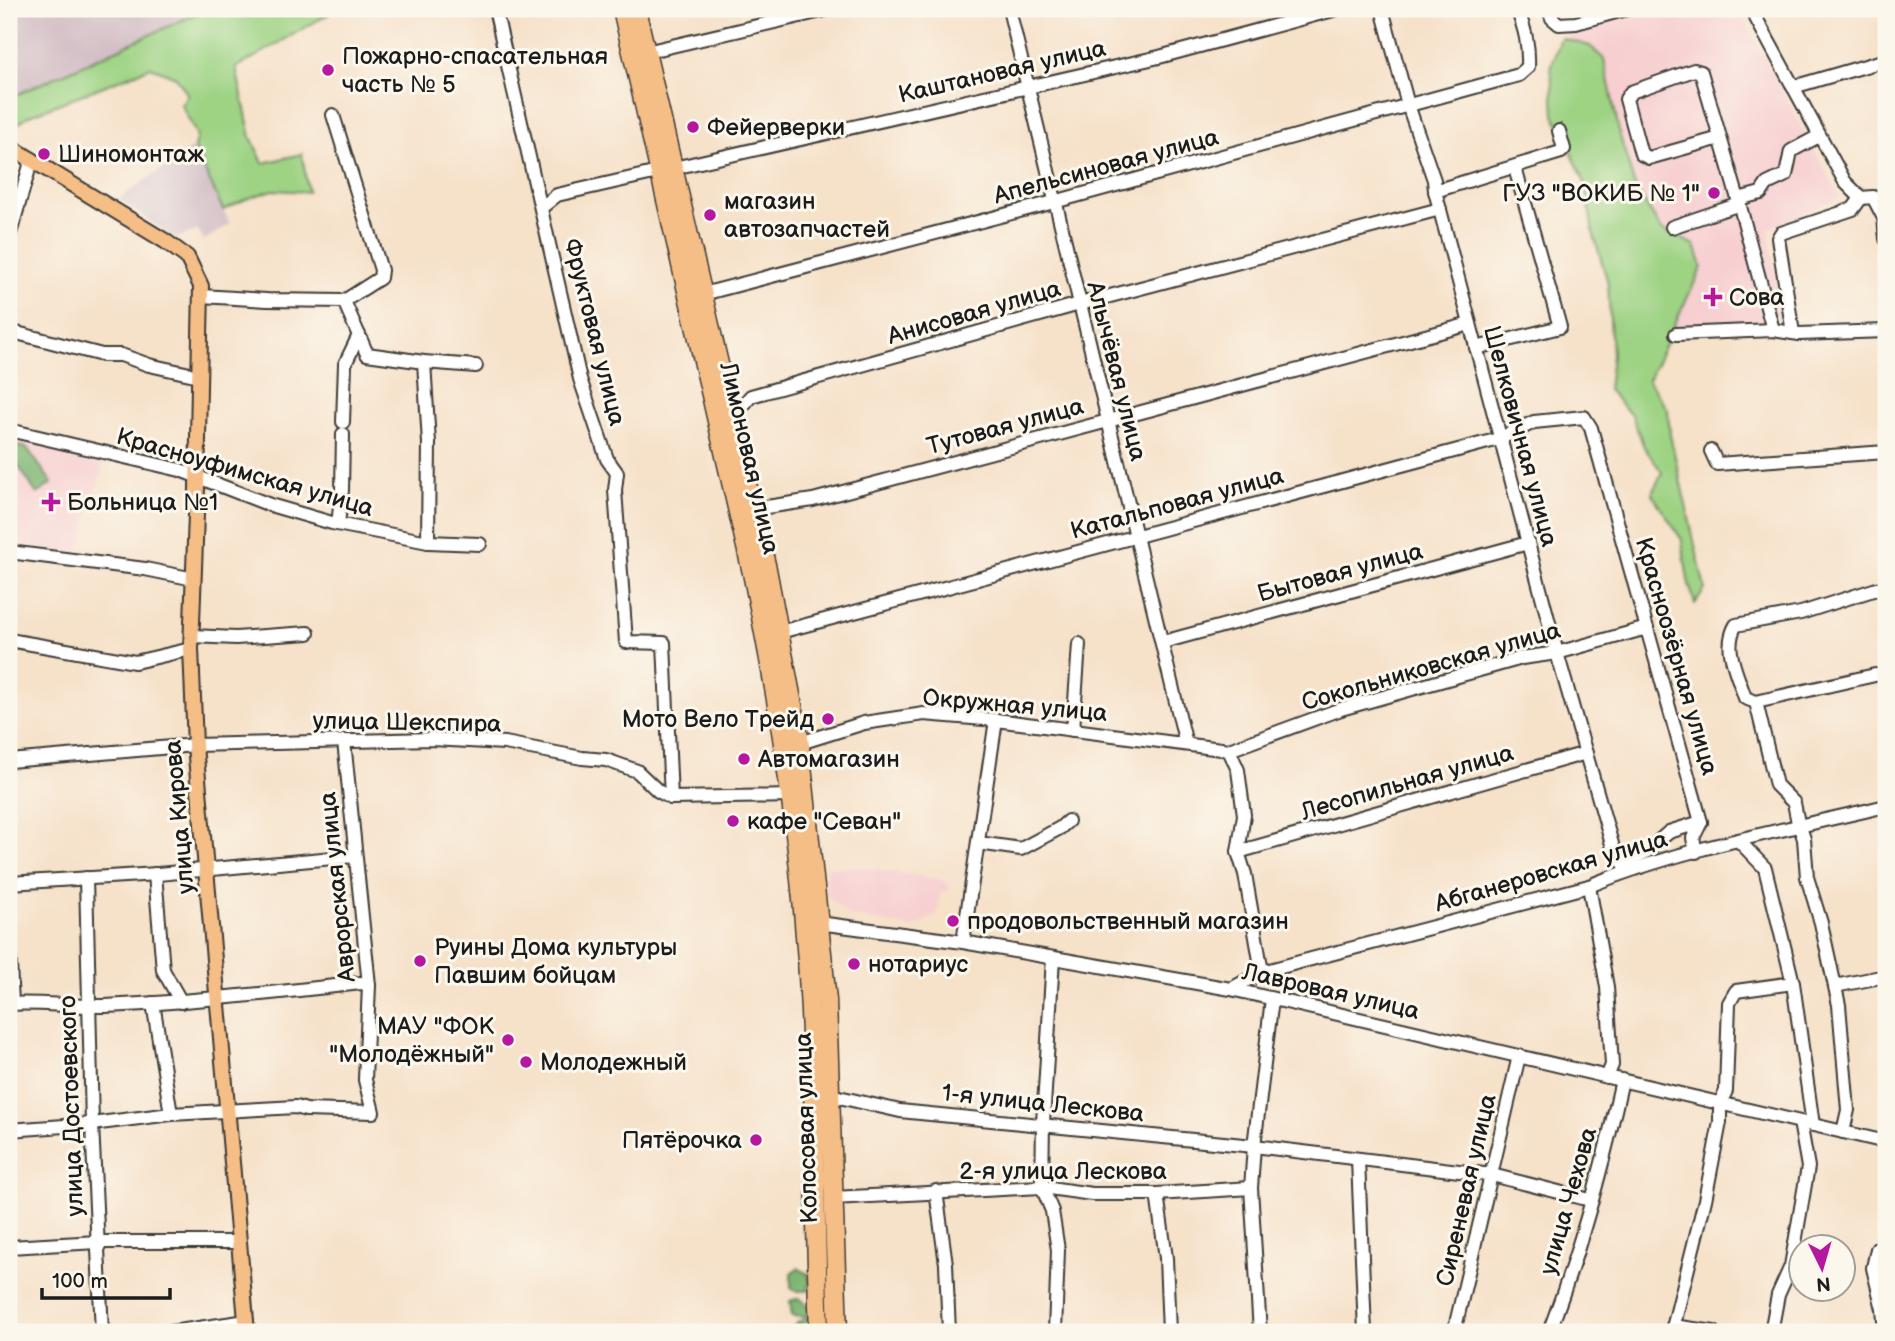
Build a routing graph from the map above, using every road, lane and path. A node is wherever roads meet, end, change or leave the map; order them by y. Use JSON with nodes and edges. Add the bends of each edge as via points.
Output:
{"nodes":[{"id":1,"x":495,"y":9,"type":"edge"},
{"id":2,"x":622,"y":9,"type":"edge"},
{"id":3,"x":636,"y":9,"type":"edge"},
{"id":4,"x":830,"y":9,"type":"edge"},
{"id":5,"x":1009,"y":9,"type":"edge"},
{"id":6,"x":1337,"y":9,"type":"edge"},
{"id":7,"x":1382,"y":9,"type":"edge"},
{"id":8,"x":1517,"y":9,"type":"edge"},
{"id":9,"x":1627,"y":9,"type":"edge"},
{"id":10,"x":1751,"y":9,"type":"edge"},
{"id":11,"x":1551,"y":14,"type":"edge"},
{"id":12,"x":646,"y":52,"type":"junction"},
{"id":13,"x":1886,"y":60,"type":"edge"},
{"id":14,"x":1027,"y":87,"type":"junction"},
{"id":15,"x":1793,"y":87,"type":"junction"},
{"id":16,"x":1408,"y":105,"type":"junction"},
{"id":17,"x":333,"y":115,"type":"dead end"},
{"id":18,"x":1559,"y":131,"type":"dead end"},
{"id":19,"x":1819,"y":136,"type":"junction"},
{"id":20,"x":1720,"y":138,"type":"junction"},
{"id":21,"x":9,"y":146,"type":"edge"},
{"id":22,"x":32,"y":159,"type":"junction"},
{"id":23,"x":1515,"y":168,"type":"junction"},
{"id":24,"x":666,"y":170,"type":"junction"},
{"id":25,"x":1435,"y":191,"type":"junction"},
{"id":26,"x":1873,"y":197,"type":"edge"},
{"id":27,"x":1054,"y":202,"type":"junction"},
{"id":28,"x":1739,"y":202,"type":"junction"},
{"id":29,"x":542,"y":207,"type":"junction"},
{"id":30,"x":1440,"y":209,"type":"junction"},
{"id":31,"x":1672,"y":227,"type":"dead end"},
{"id":32,"x":9,"y":237,"type":"edge"},
{"id":33,"x":1886,"y":239,"type":"edge"},
{"id":34,"x":703,"y":294,"type":"junction"},
{"id":35,"x":201,"y":296,"type":"junction"},
{"id":36,"x":344,"y":301,"type":"junction"},
{"id":37,"x":1080,"y":304,"type":"junction"},
{"id":38,"x":1470,"y":324,"type":"junction"},
{"id":39,"x":1773,"y":330,"type":"junction"},
{"id":40,"x":9,"y":331,"type":"edge"},
{"id":41,"x":1886,"y":331,"type":"edge"},
{"id":42,"x":1793,"y":333,"type":"junction"},
{"id":43,"x":1676,"y":334,"type":"dead end"},
{"id":44,"x":359,"y":335,"type":"junction"},
{"id":45,"x":1476,"y":348,"type":"junction"},
{"id":46,"x":424,"y":362,"type":"junction"},
{"id":47,"x":476,"y":366,"type":"dead end"},
{"id":48,"x":199,"y":376,"type":"junction"},
{"id":49,"x":1584,"y":417,"type":"joint"},
{"id":50,"x":732,"y":418,"type":"junction"},
{"id":51,"x":1107,"y":419,"type":"junction"},
{"id":52,"x":9,"y":430,"type":"edge"},
{"id":53,"x":1499,"y":439,"type":"junction"},
{"id":54,"x":1711,"y":451,"type":"dead end"},
{"id":55,"x":1886,"y":452,"type":"edge"},
{"id":56,"x":197,"y":476,"type":"junction"},
{"id":57,"x":753,"y":509,"type":"junction"},
{"id":58,"x":338,"y":524,"type":"junction"},
{"id":59,"x":1136,"y":535,"type":"junction"},
{"id":60,"x":428,"y":542,"type":"junction"},
{"id":61,"x":1528,"y":542,"type":"junction"},
{"id":62,"x":480,"y":544,"type":"dead end"},
{"id":63,"x":9,"y":552,"type":"edge"},
{"id":64,"x":194,"y":579,"type":"junction"},
{"id":65,"x":1886,"y":586,"type":"edge"},
{"id":66,"x":1647,"y":628,"type":"junction"},
{"id":67,"x":780,"y":632,"type":"junction"},
{"id":68,"x":308,"y":634,"type":"dead end"},
{"id":69,"x":9,"y":640,"type":"edge"},
{"id":70,"x":192,"y":642,"type":"junction"},
{"id":71,"x":1163,"y":642,"type":"junction"},
{"id":72,"x":1079,"y":645,"type":"dead end"},
{"id":73,"x":1557,"y":653,"type":"junction"},
{"id":74,"x":1875,"y":676,"type":"dead end"},
{"id":75,"x":1756,"y":702,"type":"junction"},
{"id":76,"x":996,"y":720,"type":"junction"},
{"id":77,"x":1073,"y":730,"type":"junction"},
{"id":78,"x":344,"y":741,"type":"junction"},
{"id":79,"x":800,"y":743,"type":"junction"},
{"id":80,"x":1185,"y":744,"type":"junction"},
{"id":81,"x":195,"y":745,"type":"junction"},
{"id":82,"x":1228,"y":750,"type":"junction"},
{"id":83,"x":1586,"y":753,"type":"junction"},
{"id":84,"x":9,"y":761,"type":"edge"},
{"id":85,"x":792,"y":796,"type":"junction"},
{"id":86,"x":671,"y":798,"type":"junction"},
{"id":87,"x":1886,"y":806,"type":"edge"},
{"id":88,"x":1068,"y":821,"type":"dead end"},
{"id":89,"x":1701,"y":822,"type":"junction"},
{"id":90,"x":1800,"y":827,"type":"junction"},
{"id":91,"x":1738,"y":840,"type":"junction"},
{"id":92,"x":978,"y":843,"type":"junction"},
{"id":93,"x":1238,"y":852,"type":"junction"},
{"id":94,"x":1696,"y":852,"type":"junction"},
{"id":95,"x":355,"y":856,"type":"junction"},
{"id":96,"x":1626,"y":866,"type":"junction"},
{"id":97,"x":206,"y":870,"type":"junction"},
{"id":98,"x":155,"y":874,"type":"junction"},
{"id":99,"x":86,"y":878,"type":"junction"},
{"id":100,"x":9,"y":883,"type":"edge"},
{"id":101,"x":1589,"y":886,"type":"junction"},
{"id":102,"x":812,"y":922,"type":"junction"},
{"id":103,"x":963,"y":942,"type":"junction"},
{"id":104,"x":9,"y":944,"type":"edge"},
{"id":105,"x":1053,"y":958,"type":"junction"},
{"id":106,"x":1262,"y":972,"type":"junction"},
{"id":107,"x":1886,"y":976,"type":"edge"},
{"id":108,"x":1793,"y":983,"type":"junction"},
{"id":109,"x":369,"y":985,"type":"junction"},
{"id":110,"x":1835,"y":986,"type":"junction"},
{"id":111,"x":1231,"y":989,"type":"junction"},
{"id":112,"x":1272,"y":999,"type":"junction"},
{"id":113,"x":217,"y":1000,"type":"junction"},
{"id":114,"x":181,"y":1002,"type":"junction"},
{"id":115,"x":153,"y":1003,"type":"junction"},
{"id":116,"x":11,"y":1004,"type":"edge"},
{"id":117,"x":88,"y":1006,"type":"junction"},
{"id":118,"x":1519,"y":1056,"type":"junction"},
{"id":119,"x":1607,"y":1077,"type":"junction"},
{"id":120,"x":1622,"y":1080,"type":"junction"},
{"id":121,"x":830,"y":1094,"type":"junction"},
{"id":122,"x":1720,"y":1103,"type":"junction"},
{"id":123,"x":227,"y":1113,"type":"junction"},
{"id":124,"x":172,"y":1114,"type":"junction"},
{"id":125,"x":1043,"y":1123,"type":"junction"},
{"id":126,"x":1806,"y":1123,"type":"junction"},
{"id":127,"x":92,"y":1124,"type":"junction"},
{"id":128,"x":9,"y":1130,"type":"edge"},
{"id":129,"x":1843,"y":1132,"type":"junction"},
{"id":130,"x":1886,"y":1142,"type":"edge"},
{"id":131,"x":1254,"y":1146,"type":"junction"},
{"id":132,"x":1358,"y":1158,"type":"junction"},
{"id":133,"x":1492,"y":1175,"type":"junction"},
{"id":134,"x":1042,"y":1187,"type":"junction"},
{"id":135,"x":1251,"y":1188,"type":"junction"},
{"id":136,"x":936,"y":1191,"type":"junction"},
{"id":137,"x":1157,"y":1194,"type":"junction"},
{"id":138,"x":833,"y":1198,"type":"junction"},
{"id":139,"x":1590,"y":1200,"type":"junction"},
{"id":140,"x":97,"y":1241,"type":"junction"},
{"id":141,"x":240,"y":1242,"type":"junction"},
{"id":142,"x":1886,"y":1244,"type":"edge"},
{"id":143,"x":9,"y":1247,"type":"edge"},
{"id":144,"x":247,"y":1326,"type":"edge"},
{"id":145,"x":1673,"y":1329,"type":"edge"},
{"id":146,"x":102,"y":1332,"type":"edge"},
{"id":147,"x":171,"y":1332,"type":"edge"},
{"id":148,"x":819,"y":1332,"type":"edge"},
{"id":149,"x":838,"y":1332,"type":"edge"},
{"id":150,"x":949,"y":1332,"type":"edge"},
{"id":151,"x":1055,"y":1332,"type":"edge"},
{"id":152,"x":1169,"y":1332,"type":"edge"},
{"id":153,"x":1260,"y":1332,"type":"edge"},
{"id":154,"x":1365,"y":1332,"type":"edge"},
{"id":155,"x":1454,"y":1332,"type":"edge"},
{"id":156,"x":1549,"y":1332,"type":"edge"},
{"id":157,"x":1714,"y":1332,"type":"edge"},
{"id":158,"x":1771,"y":1332,"type":"edge"},
{"id":159,"x":1885,"y":1332,"type":"edge"}],
"edges":[{"from":1,"to":29,"type":"street","name":"Фруктовая улица"},
{"from":2,"to":24,"type":"highway","name":"Лимоновая улица"},
{"from":3,"to":12,"type":"highway","name":"Лимоновая улица"},
{"from":4,"to":12,"type":"street"},
{"from":5,"to":14,"type":"street","name":"Алычёвая улица"},
{"from":6,"to":14,"type":"street","name":"Каштановая улица"},
{"from":7,"to":16,"type":"street","name":"Шелковичная улица"},
{"from":8,"to":16,"type":"street","name":"Апельсиновая улица","via":[[1529,49],[1528,67],[1519,75]]},
{"from":9,"to":11,"type":"street","via":[[1576,23],[1559,24]]},
{"from":10,"to":15,"type":"street"},
{"from":12,"to":24,"type":"highway","name":"Лимоновая улица"},
{"from":13,"to":15,"type":"street"},
{"from":14,"to":24,"type":"street","name":"Каштановая улица"},
{"from":14,"to":27,"type":"street","name":"Алычёвая улица"},
{"from":15,"to":19,"type":"street"},
{"from":16,"to":25,"type":"street","name":"Шелковичная улица"},
{"from":16,"to":27,"type":"street","name":"Апельсиновая улица"},
{"from":17,"to":36,"type":"street","via":[[382,270],[377,281]]},
{"from":18,"to":23,"type":"street","via":[[1561,152]]},
{"from":19,"to":26,"type":"street","via":[[1845,182]]},
{"from":19,"to":28,"type":"street","via":[[1791,151],[1786,175]]},
{"from":20,"to":20,"type":"street","via":[[1700,72],[1694,70],[1631,92],[1626,99],[1641,154],[1649,158]]},
{"from":20,"to":28,"type":"street"},
{"from":21,"to":22,"type":"main road","name":"улица Кирова"},
{"from":22,"to":32,"type":"street"},
{"from":22,"to":35,"type":"main road","name":"улица Кирова","via":[[187,257]]},
{"from":23,"to":25,"type":"street"},
{"from":23,"to":45,"type":"street","via":[[1560,327]]},
{"from":24,"to":29,"type":"street","name":"Каштановая улица","via":[[557,195]]},
{"from":24,"to":34,"type":"highway","name":"Лимоновая улица"},
{"from":24,"to":85,"type":"highway","name":"Лимоновая улица","via":[[768,647]]},
{"from":25,"to":30,"type":"street","name":"Шелковичная улица"},
{"from":26,"to":33,"type":"street","via":[[1884,218]]},
{"from":26,"to":42,"type":"street","via":[[1778,238]]},
{"from":27,"to":34,"type":"street","name":"Апельсиновая улица"},
{"from":27,"to":37,"type":"street","name":"Алычёвая улица"},
{"from":28,"to":31,"type":"street"},
{"from":28,"to":39,"type":"street"},
{"from":29,"to":86,"type":"street","name":"Фруктовая улица","via":[[580,379],[607,459],[617,473],[626,642],[664,643]]},
{"from":30,"to":37,"type":"street","name":"Анисовая улица"},
{"from":30,"to":38,"type":"street","name":"Шелковичная улица"},
{"from":34,"to":50,"type":"highway","name":"Лимоновая улица"},
{"from":35,"to":36,"type":"street"},
{"from":35,"to":48,"type":"main road","name":"улица Кирова"},
{"from":36,"to":44,"type":"street"},
{"from":37,"to":50,"type":"street","name":"Анисовая улица","via":[[751,396]]},
{"from":37,"to":51,"type":"street","name":"Алычёвая улица"},
{"from":38,"to":45,"type":"street","name":"Шелковичная улица"},
{"from":38,"to":51,"type":"street","name":"Тутовая улица"},
{"from":39,"to":42,"type":"street"},
{"from":39,"to":43,"type":"street"},
{"from":40,"to":48,"type":"street"},
{"from":41,"to":42,"type":"street"},
{"from":44,"to":46,"type":"street","via":[[367,354]]},
{"from":44,"to":58,"type":"street","via":[[345,364]]},
{"from":45,"to":53,"type":"street","name":"Шелковичная улица"},
{"from":46,"to":47,"type":"street"},
{"from":46,"to":60,"type":"street"},
{"from":48,"to":56,"type":"main road","name":"улица Кирова"},
{"from":49,"to":53,"type":"street","name":"Катальповая улица","via":[[1534,422]]},
{"from":49,"to":66,"type":"street","name":"Красноозёрная улица","via":[[1591,428]]},
{"from":50,"to":57,"type":"highway","name":"Лимоновая улица"},
{"from":51,"to":57,"type":"street","name":"Тутовая улица","via":[[813,500]]},
{"from":51,"to":59,"type":"street","name":"Алычёвая улица"},
{"from":52,"to":56,"type":"street","name":"Красноуфимская улица"},
{"from":53,"to":59,"type":"street","name":"Катальповая улица"},
{"from":53,"to":61,"type":"street","name":"Шелковичная улица"},
{"from":54,"to":55,"type":"street","via":[[1717,464]]},
{"from":56,"to":58,"type":"street","name":"Красноуфимская улица","via":[[270,505]]},
{"from":56,"to":64,"type":"main road","name":"улица Кирова"},
{"from":57,"to":67,"type":"highway","name":"Лимоновая улица"},
{"from":58,"to":60,"type":"street","name":"Красноуфимская улица"},
{"from":59,"to":67,"type":"street","name":"Катальповая улица"},
{"from":59,"to":71,"type":"street","name":"Алычёвая улица"},
{"from":60,"to":62,"type":"street","name":"Красноуфимская улица"},
{"from":61,"to":71,"type":"street","name":"Бытовая улица"},
{"from":61,"to":73,"type":"street","name":"Шелковичная улица"},
{"from":63,"to":64,"type":"street"},
{"from":64,"to":70,"type":"main road","name":"улица Кирова"},
{"from":65,"to":75,"type":"street","via":[[1801,613],[1736,625],[1729,648],[1745,698]]},
{"from":66,"to":73,"type":"street","name":"Сокольниковская улица"},
{"from":66,"to":89,"type":"street","name":"Красноозёрная улица"},
{"from":67,"to":79,"type":"highway","name":"Лимоновая улица"},
{"from":68,"to":70,"type":"street"},
{"from":69,"to":70,"type":"street","via":[[135,662]]},
{"from":70,"to":81,"type":"main road","name":"улица Кирова"},
{"from":71,"to":80,"type":"street","name":"Алычёвая улица"},
{"from":72,"to":77,"type":"street"},
{"from":73,"to":82,"type":"street","name":"Сокольниковская улица","via":[[1522,658],[1341,709]]},
{"from":73,"to":83,"type":"street","name":"Шелковичная улица"},
{"from":74,"to":75,"type":"street"},
{"from":75,"to":90,"type":"street","via":[[1776,785],[1794,803]]},
{"from":76,"to":77,"type":"street","name":"Окружная улица"},
{"from":76,"to":79,"type":"street","name":"Окружная улица","via":[[924,715],[864,723]]},
{"from":76,"to":92,"type":"street"},
{"from":77,"to":80,"type":"street","name":"Окружная улица"},
{"from":78,"to":81,"type":"street","name":"улица Шекспира"},
{"from":78,"to":86,"type":"street","name":"улица Шекспира","via":[[505,743],[606,760],[637,771]]},
{"from":78,"to":95,"type":"street","name":"Аврорская улица"},
{"from":79,"to":102,"type":"highway","name":"Лимоновая улица"},
{"from":80,"to":82,"type":"street","name":"Окружная улица"},
{"from":81,"to":84,"type":"street","name":"улица Шекспира"},
{"from":81,"to":97,"type":"main road","name":"улица Кирова"},
{"from":82,"to":93,"type":"street","via":[[1238,771],[1244,814]]},
{"from":83,"to":93,"type":"street","name":"Лесопильная улица"},
{"from":83,"to":96,"type":"street","name":"Шелковичная улица","via":[[1614,851]]},
{"from":85,"to":86,"type":"street"},
{"from":85,"to":102,"type":"highway","name":"Лимоновая улица"},
{"from":87,"to":90,"type":"street","name":"Абганеровская улица"},
{"from":88,"to":92,"type":"street","via":[[1021,849]]},
{"from":89,"to":94,"type":"street","via":[[1693,838]]},
{"from":89,"to":96,"type":"street","via":[[1669,832]]},
{"from":90,"to":91,"type":"street","name":"Абганеровская улица"},
{"from":90,"to":110,"type":"street","via":[[1807,877]]},
{"from":91,"to":94,"type":"street","name":"Абганеровская улица"},
{"from":91,"to":108,"type":"street","via":[[1765,868]]},
{"from":92,"to":103,"type":"street"},
{"from":93,"to":106,"type":"street"},
{"from":94,"to":96,"type":"street","name":"Абганеровская улица"},
{"from":95,"to":97,"type":"street"},
{"from":95,"to":109,"type":"street","name":"Аврорская улица"},
{"from":96,"to":101,"type":"street","name":"Абганеровская улица"},
{"from":97,"to":98,"type":"street"},
{"from":97,"to":113,"type":"main road","name":"улица Кирова"},
{"from":98,"to":99,"type":"street"},
{"from":98,"to":114,"type":"street","via":[[163,970]]},
{"from":99,"to":100,"type":"street"},
{"from":99,"to":117,"type":"street","name":"улица Достоевского"},
{"from":101,"to":106,"type":"street","name":"Абганеровская улица"},
{"from":101,"to":119,"type":"street","via":[[1606,988],[1612,1065]]},
{"from":102,"to":103,"type":"street","name":"Лавровая улица"},
{"from":102,"to":121,"type":"highway","name":"Колосовая улица","via":[[827,1000]]},
{"from":102,"to":148,"type":"highway","name":"Колосовая улица","via":[[808,963]]},
{"from":103,"to":105,"type":"street","name":"Лавровая улица"},
{"from":104,"to":116,"type":"street"},
{"from":105,"to":111,"type":"street","name":"Лавровая улица"},
{"from":105,"to":125,"type":"street"},
{"from":106,"to":111,"type":"street","name":"Абганеровская улица"},
{"from":107,"to":110,"type":"street"},
{"from":108,"to":122,"type":"street","via":[[1735,991],[1729,1003],[1726,1091]]},
{"from":108,"to":126,"type":"street"},
{"from":109,"to":113,"type":"street"},
{"from":109,"to":123,"type":"street","name":"Аврорская улица","via":[[365,1080],[373,1112],[296,1107]]},
{"from":110,"to":129,"type":"street","via":[[1848,1110]]},
{"from":111,"to":112,"type":"street","name":"Лавровая улица"},
{"from":112,"to":118,"type":"street","name":"Лавровая улица"},
{"from":112,"to":131,"type":"street"},
{"from":113,"to":114,"type":"street"},
{"from":113,"to":123,"type":"main road","name":"улица Кирова"},
{"from":114,"to":115,"type":"street"},
{"from":115,"to":117,"type":"street"},
{"from":115,"to":124,"type":"street"},
{"from":116,"to":117,"type":"street"},
{"from":117,"to":127,"type":"street","name":"улица Достоевского"},
{"from":118,"to":119,"type":"street","name":"Лавровая улица"},
{"from":118,"to":133,"type":"street","name":"Сиреневая улица"},
{"from":119,"to":120,"type":"street","name":"Лавровая улица"},
{"from":120,"to":122,"type":"street","name":"Лавровая улица"},
{"from":120,"to":139,"type":"street","name":"улица Чехова"},
{"from":121,"to":125,"type":"street","name":"1-я улица Лескова","via":[[900,1111]]},
{"from":121,"to":138,"type":"highway","name":"Колосовая улица"},
{"from":122,"to":126,"type":"street","name":"Лавровая улица"},
{"from":122,"to":145,"type":"street","via":[[1705,1200]]},
{"from":123,"to":124,"type":"street"},
{"from":123,"to":141,"type":"main road","name":"улица Кирова"},
{"from":124,"to":127,"type":"street"},
{"from":125,"to":131,"type":"street","name":"1-я улица Лескова"},
{"from":125,"to":134,"type":"street"},
{"from":126,"to":129,"type":"street","name":"Лавровая улица"},
{"from":126,"to":158,"type":"street","via":[[1808,1167],[1791,1266],[1778,1295]]},
{"from":127,"to":128,"type":"street"},
{"from":127,"to":140,"type":"street","name":"улица Достоевского"},
{"from":129,"to":130,"type":"street","name":"Лавровая улица"},
{"from":131,"to":132,"type":"street","name":"1-я улица Лескова"},
{"from":131,"to":135,"type":"street"},
{"from":132,"to":133,"type":"street","name":"1-я улица Лескова"},
{"from":132,"to":154,"type":"street"},
{"from":133,"to":139,"type":"street","name":"1-я улица Лескова"},
{"from":133,"to":155,"type":"street","name":"Сиреневая улица"},
{"from":134,"to":136,"type":"street","name":"2-я улица Лескова"},
{"from":134,"to":137,"type":"street","name":"2-я улица Лескова","via":[[1092,1194]]},
{"from":134,"to":151,"type":"street","via":[[1052,1211],[1058,1250]]},
{"from":135,"to":137,"type":"street","name":"2-я улица Лескова"},
{"from":135,"to":153,"type":"street"},
{"from":136,"to":138,"type":"street","name":"2-я улица Лескова"},
{"from":136,"to":150,"type":"street"},
{"from":137,"to":152,"type":"street"},
{"from":138,"to":149,"type":"highway","name":"Колосовая улица"},
{"from":139,"to":156,"type":"street","name":"улица Чехова"},
{"from":140,"to":141,"type":"street"},
{"from":140,"to":143,"type":"street"},
{"from":140,"to":146,"type":"street","name":"улица Достоевского"},
{"from":141,"to":144,"type":"main road","name":"улица Кирова"},
{"from":142,"to":159,"type":"street","via":[[1877,1249],[1873,1268]]},
{"from":144,"to":147,"type":"street"},
{"from":145,"to":157,"type":"street"}]}
